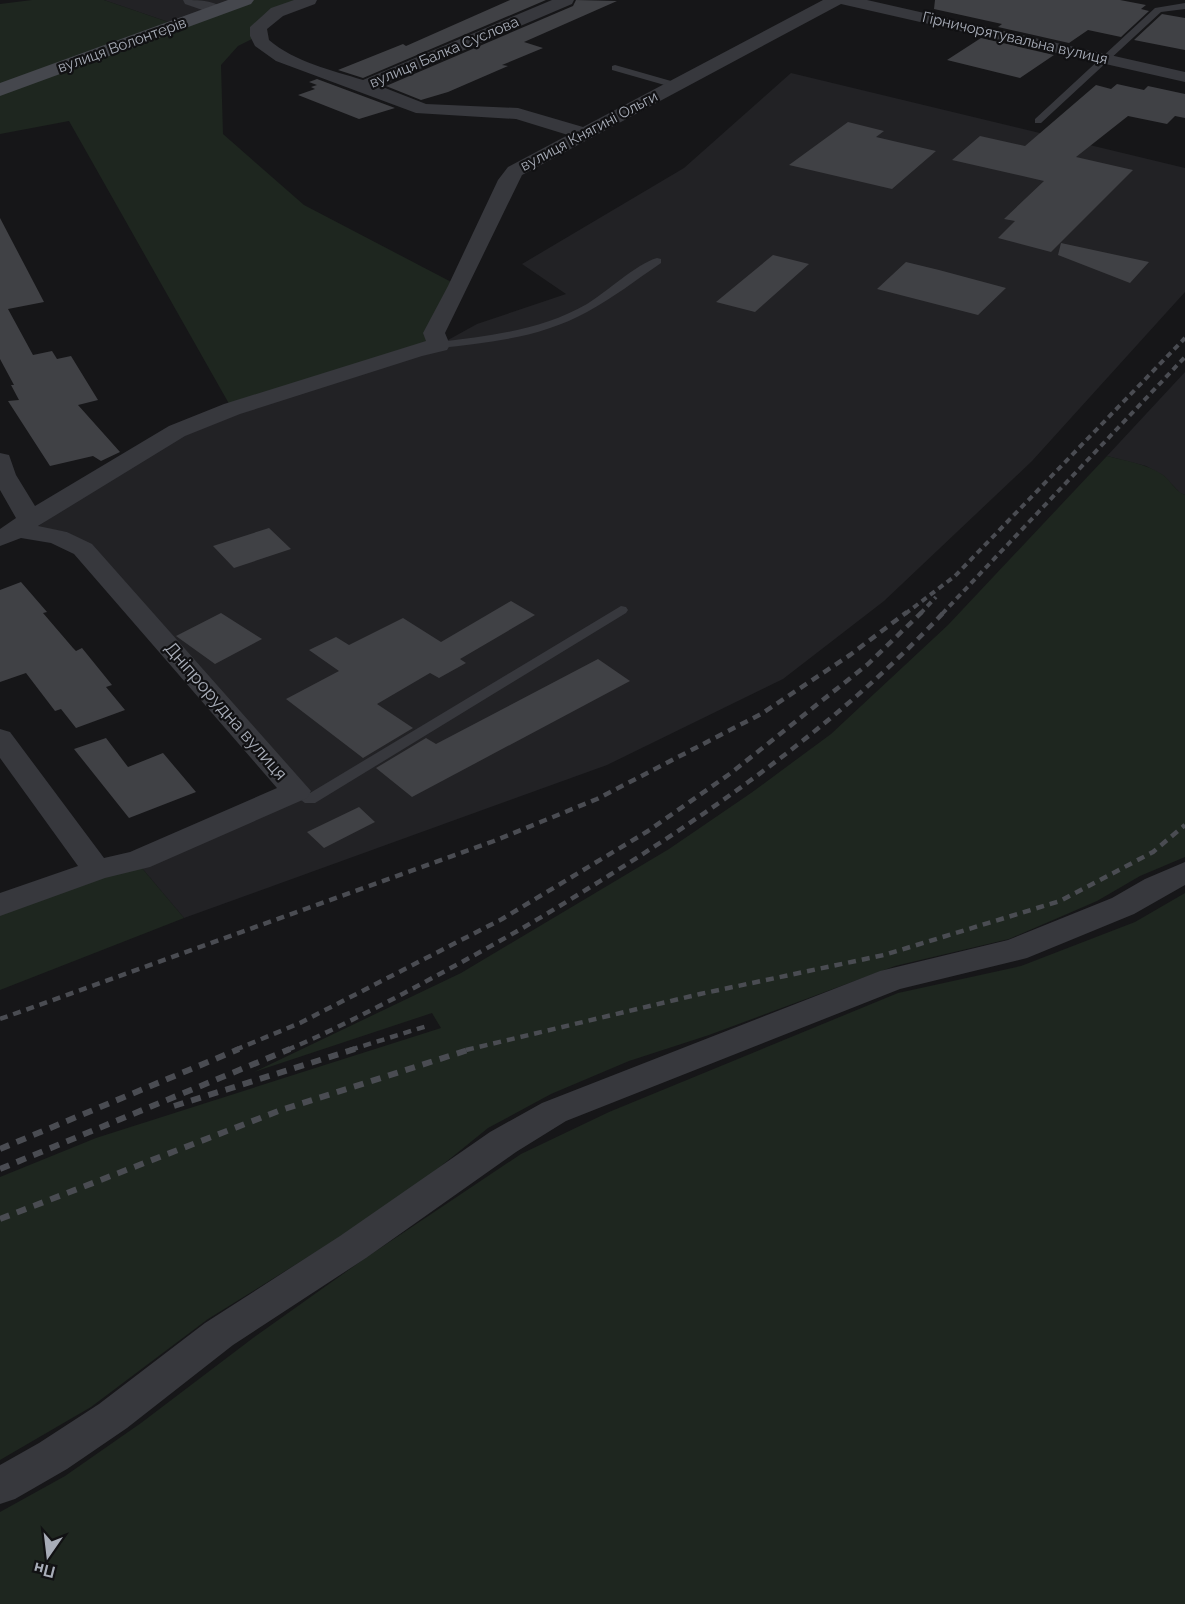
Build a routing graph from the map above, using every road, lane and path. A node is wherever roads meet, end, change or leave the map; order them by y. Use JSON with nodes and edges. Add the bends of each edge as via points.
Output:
{"nodes":[{"id":1,"x":191,"y":0,"type":"edge"},
{"id":2,"x":245,"y":0,"type":"edge"},
{"id":3,"x":309,"y":0,"type":"edge"},
{"id":4,"x":566,"y":0,"type":"edge"},
{"id":5,"x":836,"y":0,"type":"edge"},
{"id":6,"x":846,"y":0,"type":"edge"},
{"id":7,"x":1185,"y":6,"type":"edge"},
{"id":8,"x":217,"y":10,"type":"junction"},
{"id":9,"x":1107,"y":59,"type":"junction"},
{"id":10,"x":615,"y":68,"type":"dead end"},
{"id":11,"x":1185,"y":76,"type":"edge"},
{"id":12,"x":675,"y":84,"type":"junction"},
{"id":13,"x":364,"y":86,"type":"junction"},
{"id":14,"x":0,"y":90,"type":"edge"},
{"id":15,"x":1038,"y":121,"type":"dead end"},
{"id":16,"x":582,"y":134,"type":"junction"},
{"id":17,"x":657,"y":261,"type":"dead end"},
{"id":18,"x":440,"y":345,"type":"junction"},
{"id":19,"x":0,"y":460,"type":"edge"},
{"id":20,"x":16,"y":530,"type":"edge"},
{"id":21,"x":621,"y":610,"type":"dead end"},
{"id":22,"x":0,"y":738,"type":"edge"},
{"id":23,"x":296,"y":791,"type":"junction"},
{"id":24,"x":97,"y":870,"type":"junction"},
{"id":25,"x":1185,"y":872,"type":"edge"},
{"id":26,"x":0,"y":905,"type":"edge"},
{"id":27,"x":0,"y":1486,"type":"edge"}],
"edges":[{"from":1,"to":8,"type":"street"},
{"from":2,"to":8,"type":"street","name":"вулиця Волонтерів"},
{"from":3,"to":13,"type":"street","via":[[277,12],[259,27],[258,36],[279,56]]},
{"from":4,"to":13,"type":"street","name":"вулиця Балка Суслова"},
{"from":5,"to":12,"type":"street","name":"вулиця Княгині Ольги"},
{"from":6,"to":9,"type":"street","name":"Гірничорятувальна вулиця"},
{"from":7,"to":9,"type":"lane","via":[[1158,10]]},
{"from":8,"to":14,"type":"street","name":"вулиця Волонтерів"},
{"from":9,"to":11,"type":"street","name":"Гірничорятувальна вулиця"},
{"from":9,"to":15,"type":"lane"},
{"from":10,"to":12,"type":"lane"},
{"from":12,"to":16,"type":"street","name":"вулиця Княгині Ольги"},
{"from":13,"to":16,"type":"street","name":"вулиця Балка Суслова","via":[[423,109],[518,114]]},
{"from":16,"to":18,"type":"street","name":"вулиця Княгині Ольги","via":[[525,164],[508,180],[434,333]]},
{"from":17,"to":18,"type":"lane","via":[[573,316],[516,334]]},
{"from":18,"to":20,"type":"street","via":[[232,409],[177,431]]},
{"from":19,"to":20,"type":"street"},
{"from":20,"to":23,"type":"street","name":"Дніпрорудна вулиця","via":[[58,537],[83,549]]},
{"from":21,"to":23,"type":"lane","via":[[310,800]]},
{"from":22,"to":24,"type":"street"},
{"from":23,"to":24,"type":"street","name":"Дніпрорудна вулиця","via":[[139,860]]},
{"from":24,"to":26,"type":"street","name":"Дніпрорудна вулиця"},
{"from":25,"to":27,"type":"street","via":[[1123,906],[1016,950],[892,978],[554,1112],[503,1142],[219,1334],[79,1439]]}]}
